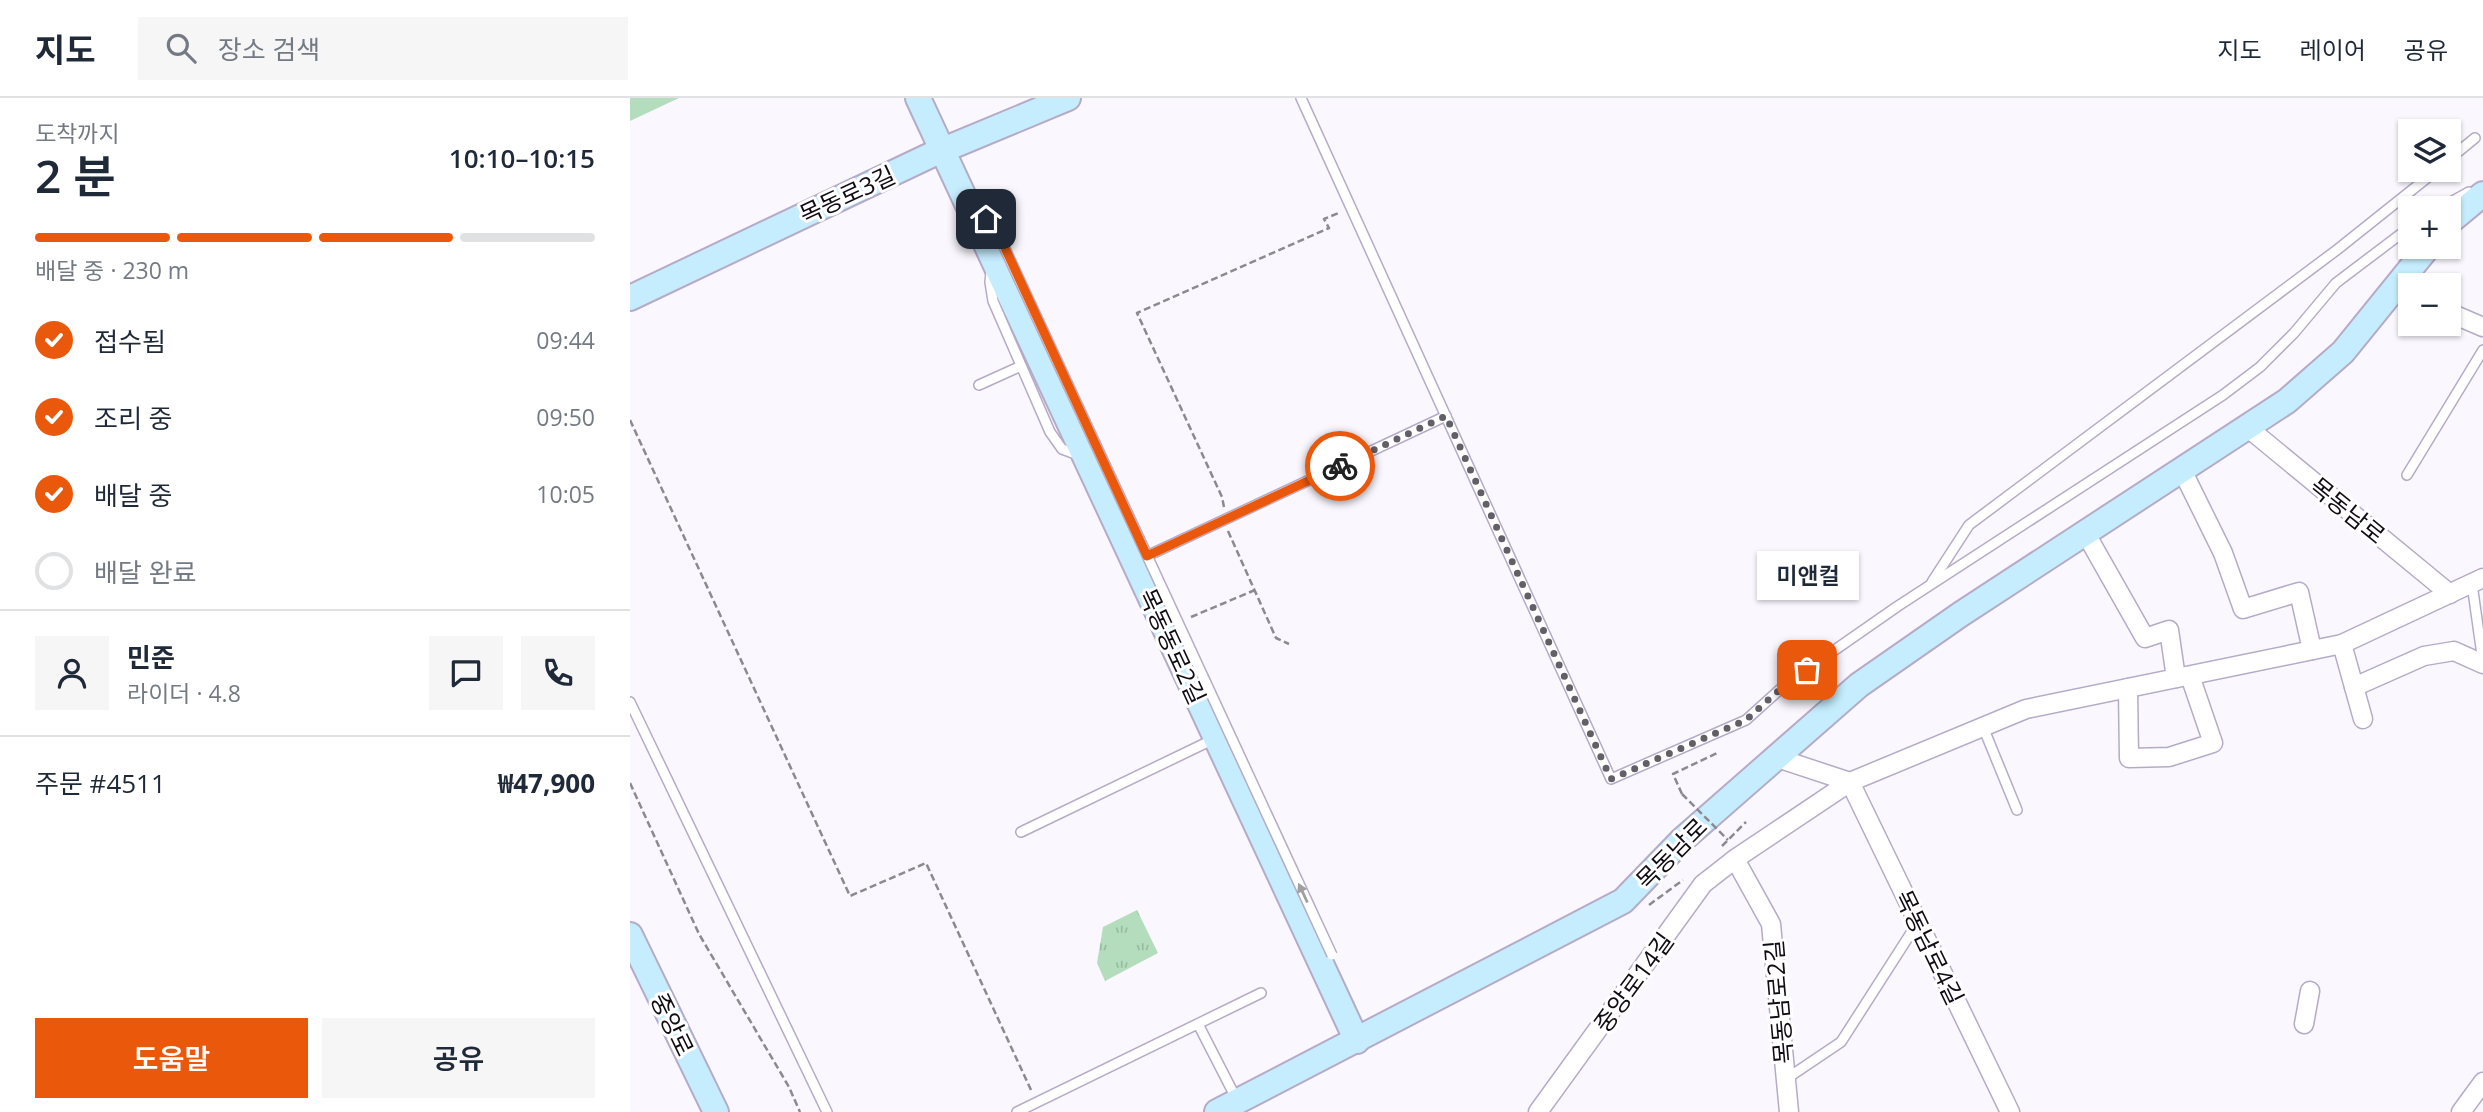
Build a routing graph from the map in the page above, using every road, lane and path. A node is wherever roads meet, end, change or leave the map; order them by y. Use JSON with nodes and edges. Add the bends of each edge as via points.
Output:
{"nodes":[{"id":1,"x":918,"y":98,"type":"edge"},
{"id":2,"x":1068,"y":98,"type":"edge"},
{"id":3,"x":1301,"y":98,"type":"edge"},
{"id":4,"x":2476,"y":138,"type":"dead end"},
{"id":5,"x":943,"y":150,"type":"junction"},
{"id":6,"x":2461,"y":150,"type":"edge"},
{"id":7,"x":2422,"y":182,"type":"edge"},
{"id":8,"x":2483,"y":185,"type":"edge"},
{"id":9,"x":2483,"y":194,"type":"edge"},
{"id":10,"x":2461,"y":197,"type":"edge"},
{"id":11,"x":1351,"y":208,"type":"junction"},
{"id":12,"x":2461,"y":212,"type":"edge"},
{"id":13,"x":2398,"y":236,"type":"edge"},
{"id":14,"x":996,"y":248,"type":"junction"},
{"id":15,"x":2398,"y":296,"type":"edge"},
{"id":16,"x":630,"y":298,"type":"edge"},
{"id":17,"x":2461,"y":318,"type":"edge"},
{"id":18,"x":2483,"y":327,"type":"edge"},
{"id":19,"x":2483,"y":350,"type":"edge"},
{"id":20,"x":1021,"y":366,"type":"junction"},
{"id":21,"x":979,"y":385,"type":"dead end"},
{"id":22,"x":1446,"y":416,"type":"junction"},
{"id":23,"x":630,"y":420,"type":"edge"},
{"id":24,"x":2247,"y":427,"type":"junction"},
{"id":25,"x":1085,"y":457,"type":"junction"},
{"id":26,"x":2182,"y":470,"type":"junction"},
{"id":27,"x":2407,"y":475,"type":"dead end"},
{"id":28,"x":1226,"y":519,"type":"junction"},
{"id":29,"x":2086,"y":534,"type":"junction"},
{"id":30,"x":1147,"y":556,"type":"junction"},
{"id":31,"x":2478,"y":581,"type":"edge"},
{"id":32,"x":1929,"y":586,"type":"junction"},
{"id":33,"x":1255,"y":590,"type":"junction"},
{"id":34,"x":2450,"y":594,"type":"junction"},
{"id":35,"x":1202,"y":612,"type":"dead end"},
{"id":36,"x":2342,"y":644,"type":"junction"},
{"id":37,"x":1289,"y":645,"type":"dead end"},
{"id":38,"x":2312,"y":650,"type":"junction"},
{"id":39,"x":2483,"y":663,"type":"edge"},
{"id":40,"x":2183,"y":677,"type":"junction"},
{"id":41,"x":2354,"y":687,"type":"junction"},
{"id":42,"x":2128,"y":688,"type":"junction"},
{"id":43,"x":630,"y":702,"type":"edge"},
{"id":44,"x":2363,"y":719,"type":"dead end"},
{"id":45,"x":1983,"y":727,"type":"junction"},
{"id":46,"x":1216,"y":738,"type":"junction"},
{"id":47,"x":1717,"y":753,"type":"dead end"},
{"id":48,"x":1774,"y":757,"type":"junction"},
{"id":49,"x":1850,"y":782,"type":"junction"},
{"id":50,"x":630,"y":783,"type":"edge"},
{"id":51,"x":2017,"y":810,"type":"dead end"},
{"id":52,"x":1746,"y":822,"type":"dead end"},
{"id":53,"x":1021,"y":832,"type":"dead end"},
{"id":54,"x":1735,"y":859,"type":"junction"},
{"id":55,"x":1918,"y":922,"type":"junction"},
{"id":56,"x":630,"y":935,"type":"edge"},
{"id":57,"x":1332,"y":955,"type":"joint"},
{"id":58,"x":2310,"y":991,"type":"dead end"},
{"id":59,"x":1261,"y":993,"type":"dead end"},
{"id":60,"x":1344,"y":1013,"type":"junction"},
{"id":61,"x":1198,"y":1024,"type":"junction"},
{"id":62,"x":2304,"y":1024,"type":"dead end"},
{"id":63,"x":1357,"y":1041,"type":"junction"},
{"id":64,"x":1786,"y":1079,"type":"junction"},
{"id":65,"x":2483,"y":1082,"type":"edge"},
{"id":66,"x":1037,"y":1103,"type":"junction"},
{"id":67,"x":1227,"y":1107,"type":"edge"},
{"id":68,"x":716,"y":1112,"type":"edge"},
{"id":69,"x":800,"y":1112,"type":"edge"},
{"id":70,"x":827,"y":1112,"type":"edge"},
{"id":71,"x":1017,"y":1112,"type":"edge"},
{"id":72,"x":1538,"y":1112,"type":"edge"},
{"id":73,"x":1788,"y":1112,"type":"edge"},
{"id":74,"x":2010,"y":1112,"type":"edge"},
{"id":75,"x":2461,"y":1112,"type":"edge"}],
"edges":[{"from":1,"to":5,"type":"main road","name":"목동동로2길"},
{"from":2,"to":5,"type":"main road","name":"목동로3길"},
{"from":3,"to":11,"type":"lane"},
{"from":4,"to":6,"type":"lane"},
{"from":5,"to":14,"type":"main road","name":"목동동로2길"},
{"from":5,"to":16,"type":"main road","name":"목동로3길"},
{"from":7,"to":32,"type":"lane","via":[[1969,525]]},
{"from":8,"to":10,"type":"lane"},
{"from":9,"to":12,"type":"main road"},
{"from":11,"to":22,"type":"lane"},
{"from":11,"to":28,"type":"path","via":[[1324,219],[1329,228],[1137,313],[1222,497]]},
{"from":13,"to":32,"type":"lane","via":[[2336,283],[2260,367],[2223,395]]},
{"from":14,"to":20,"type":"lane","via":[[990,282],[993,301]]},
{"from":14,"to":25,"type":"main road","name":"목동동로2길"},
{"from":14,"to":30,"type":"lane","bridge":true},
{"from":15,"to":24,"type":"main road","name":"목동남로","via":[[2287,401]]},
{"from":17,"to":18,"type":"street"},
{"from":19,"to":27,"type":"lane"},
{"from":20,"to":21,"type":"lane"},
{"from":20,"to":25,"type":"lane","via":[[1050,432],[1062,449]]},
{"from":22,"to":28,"type":"lane"},
{"from":22,"to":32,"type":"lane","via":[[1611,779],[1746,720],[1786,684]]},
{"from":23,"to":66,"type":"path","via":[[850,896],[926,863]]},
{"from":24,"to":26,"type":"main road","name":"목동남로"},
{"from":24,"to":34,"type":"street","name":"목동남로"},
{"from":25,"to":46,"type":"main road","name":"목동동로2길"},
{"from":26,"to":29,"type":"main road","name":"목동남로"},
{"from":26,"to":38,"type":"street","via":[[2223,552],[2243,609],[2299,592]]},
{"from":28,"to":30,"type":"lane"},
{"from":28,"to":33,"type":"path"},
{"from":29,"to":40,"type":"street","via":[[2145,638],[2169,630]]},
{"from":29,"to":48,"type":"main road","name":"목동남로","via":[[1859,685]]},
{"from":57,"to":30,"type":"lane","one_way":true,"bridge":true},
{"from":31,"to":34,"type":"street"},
{"from":31,"to":39,"type":"lane"},
{"from":33,"to":35,"type":"path"},
{"from":33,"to":37,"type":"path","via":[[1276,638]]},
{"from":34,"to":36,"type":"street"},
{"from":36,"to":38,"type":"street"},
{"from":36,"to":41,"type":"street"},
{"from":38,"to":40,"type":"street"},
{"from":39,"to":41,"type":"street","via":[[2454,651],[2424,656]]},
{"from":40,"to":42,"type":"street"},
{"from":40,"to":42,"type":"street","via":[[2213,743],[2169,757],[2129,758]]},
{"from":41,"to":44,"type":"street"},
{"from":42,"to":45,"type":"street","via":[[2026,709]]},
{"from":43,"to":70,"type":"lane"},
{"from":45,"to":49,"type":"street"},
{"from":45,"to":51,"type":"lane"},
{"from":46,"to":53,"type":"lane"},
{"from":46,"to":60,"type":"main road","name":"목동동로2길"},
{"from":47,"to":52,"type":"path","bridge":true,"via":[[1672,774],[1682,794],[1728,840]]},
{"from":48,"to":49,"type":"street"},
{"from":48,"to":63,"type":"main road","name":"목동남로","via":[[1622,901]]},
{"from":49,"to":54,"type":"street"},
{"from":49,"to":55,"type":"street","name":"목동남로4길"},
{"from":50,"to":69,"type":"path","via":[[699,934]]},
{"from":54,"to":64,"type":"street","name":"목동남로2길","via":[[1771,924]]},
{"from":54,"to":72,"type":"street","name":"중앙로14길","via":[[1703,884]]},
{"from":55,"to":64,"type":"lane","name":"목동남로2길","via":[[1841,1042]]},
{"from":55,"to":74,"type":"street","name":"목동남로4길"},
{"from":56,"to":68,"type":"main road","name":"중앙로"},
{"from":57,"to":60,"type":"street"},
{"from":58,"to":62,"type":"street"},
{"from":59,"to":61,"type":"lane"},
{"from":60,"to":63,"type":"main road","name":"목동동로2길"},
{"from":61,"to":66,"type":"lane"},
{"from":61,"to":67,"type":"lane"},
{"from":63,"to":67,"type":"main road","name":"목동남로"},
{"from":64,"to":73,"type":"street","name":"목동남로2길"},
{"from":65,"to":75,"type":"street"},
{"from":66,"to":71,"type":"lane"}]}
